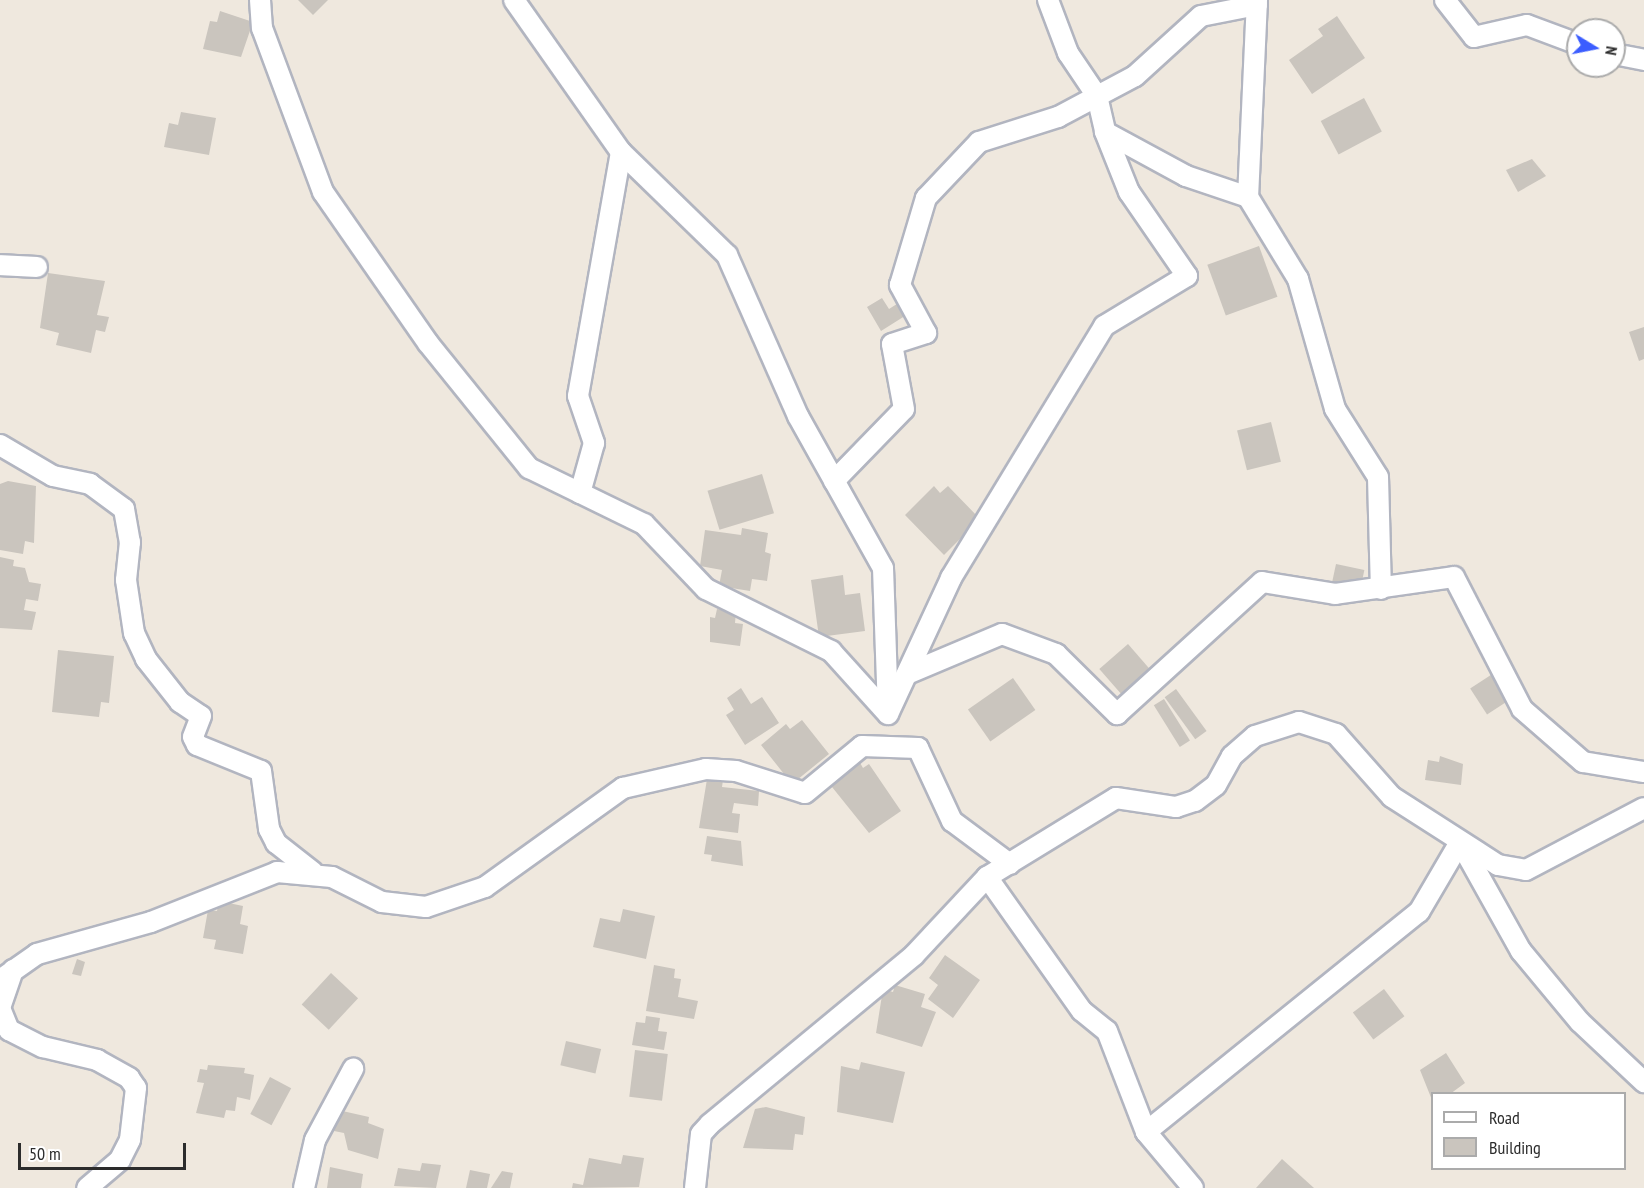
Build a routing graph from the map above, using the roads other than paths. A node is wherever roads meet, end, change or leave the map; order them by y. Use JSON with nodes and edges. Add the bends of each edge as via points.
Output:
{"nodes":[{"id":1,"x":260,"y":0,"type":"edge"},
{"id":2,"x":514,"y":0,"type":"edge"},
{"id":3,"x":1048,"y":0,"type":"edge"},
{"id":4,"x":1445,"y":0,"type":"edge"},
{"id":5,"x":1257,"y":3,"type":"edge"},
{"id":6,"x":1566,"y":40,"type":"edge"},
{"id":7,"x":1626,"y":56,"type":"edge"},
{"id":8,"x":1644,"y":60,"type":"edge"},
{"id":9,"x":1097,"y":96,"type":"junction"},
{"id":10,"x":1105,"y":132,"type":"junction"},
{"id":11,"x":621,"y":152,"type":"junction"},
{"id":12,"x":1248,"y":197,"type":"junction"},
{"id":13,"x":0,"y":265,"type":"edge"},
{"id":14,"x":37,"y":267,"type":"dead end"},
{"id":15,"x":0,"y":445,"type":"edge"},
{"id":16,"x":834,"y":481,"type":"junction"},
{"id":17,"x":580,"y":493,"type":"junction"},
{"id":18,"x":1381,"y":590,"type":"junction"},
{"id":19,"x":907,"y":675,"type":"junction"},
{"id":20,"x":888,"y":714,"type":"junction"},
{"id":21,"x":1644,"y":772,"type":"edge"},
{"id":22,"x":1644,"y":808,"type":"edge"},
{"id":23,"x":1460,"y":842,"type":"junction"},
{"id":24,"x":1010,"y":864,"type":"junction"},
{"id":25,"x":316,"y":874,"type":"junction"},
{"id":26,"x":987,"y":876,"type":"junction"},
{"id":27,"x":6,"y":975,"type":"edge"},
{"id":28,"x":353,"y":1069,"type":"dead end"},
{"id":29,"x":1644,"y":1082,"type":"edge"},
{"id":30,"x":1146,"y":1132,"type":"junction"},
{"id":31,"x":87,"y":1188,"type":"edge"},
{"id":32,"x":304,"y":1188,"type":"edge"},
{"id":33,"x":694,"y":1188,"type":"edge"},
{"id":34,"x":1193,"y":1188,"type":"edge"}],
"edges":[{"from":1,"to":17,"type":"street","via":[[262,28],[323,192],[428,343],[529,468]]},
{"from":2,"to":11,"type":"street"},
{"from":3,"to":9,"type":"street","via":[[1068,53]]},
{"from":4,"to":6,"type":"street","via":[[1474,37],[1527,26]]},
{"from":5,"to":9,"type":"street","via":[[1201,16],[1135,76]]},
{"from":5,"to":12,"type":"street"},
{"from":7,"to":8,"type":"street"},
{"from":9,"to":10,"type":"street"},
{"from":9,"to":16,"type":"street","via":[[1058,117],[979,142],[926,198],[900,285],[926,333],[892,344],[904,409]]},
{"from":10,"to":12,"type":"street","via":[[1186,176]]},
{"from":10,"to":19,"type":"street","via":[[1129,192],[1187,276],[1104,326],[951,578]]},
{"from":11,"to":16,"type":"street","via":[[727,255],[798,416]]},
{"from":11,"to":17,"type":"street","via":[[578,396],[594,443]]},
{"from":12,"to":18,"type":"street","via":[[1298,279],[1335,409],[1378,477]]},
{"from":13,"to":14,"type":"street"},
{"from":15,"to":25,"type":"street","via":[[53,476],[90,484],[124,509],[130,542],[126,580],[134,633],[146,659],[180,702],[201,716],[193,737],[197,745],[261,771],[263,806],[276,843]]},
{"from":16,"to":20,"type":"street","via":[[883,568]]},
{"from":17,"to":20,"type":"street","via":[[644,524],[706,589],[831,651]]},
{"from":18,"to":19,"type":"street","via":[[1335,594],[1262,582],[1117,714],[1056,654],[1002,634]]},
{"from":18,"to":21,"type":"street","via":[[1454,577],[1522,709],[1583,762]]},
{"from":19,"to":20,"type":"street"},
{"from":22,"to":23,"type":"street","via":[[1526,870],[1498,865]]},
{"from":23,"to":24,"type":"street","via":[[1392,797],[1336,734],[1299,722],[1256,736],[1232,756],[1216,785],[1195,801],[1176,807],[1116,798],[1073,820]]},
{"from":23,"to":29,"type":"street","via":[[1521,951],[1580,1022]]},
{"from":23,"to":30,"type":"street","via":[[1419,912]]},
{"from":24,"to":25,"type":"street","via":[[952,821],[918,748],[861,746],[806,793],[745,773],[706,770],[622,788],[485,886],[426,907],[382,902]]},
{"from":24,"to":26,"type":"street"},
{"from":25,"to":27,"type":"street","via":[[277,872],[151,922],[63,944]]},
{"from":26,"to":30,"type":"street","via":[[1082,1011],[1107,1031]]},
{"from":26,"to":33,"type":"street","via":[[914,955],[706,1129]]},
{"from":27,"to":31,"type":"street","via":[[0,1008],[9,1030],[43,1047],[96,1060],[129,1078],[136,1088],[130,1140],[120,1160]]},
{"from":28,"to":32,"type":"street","via":[[315,1140]]},
{"from":30,"to":34,"type":"street"}]}
